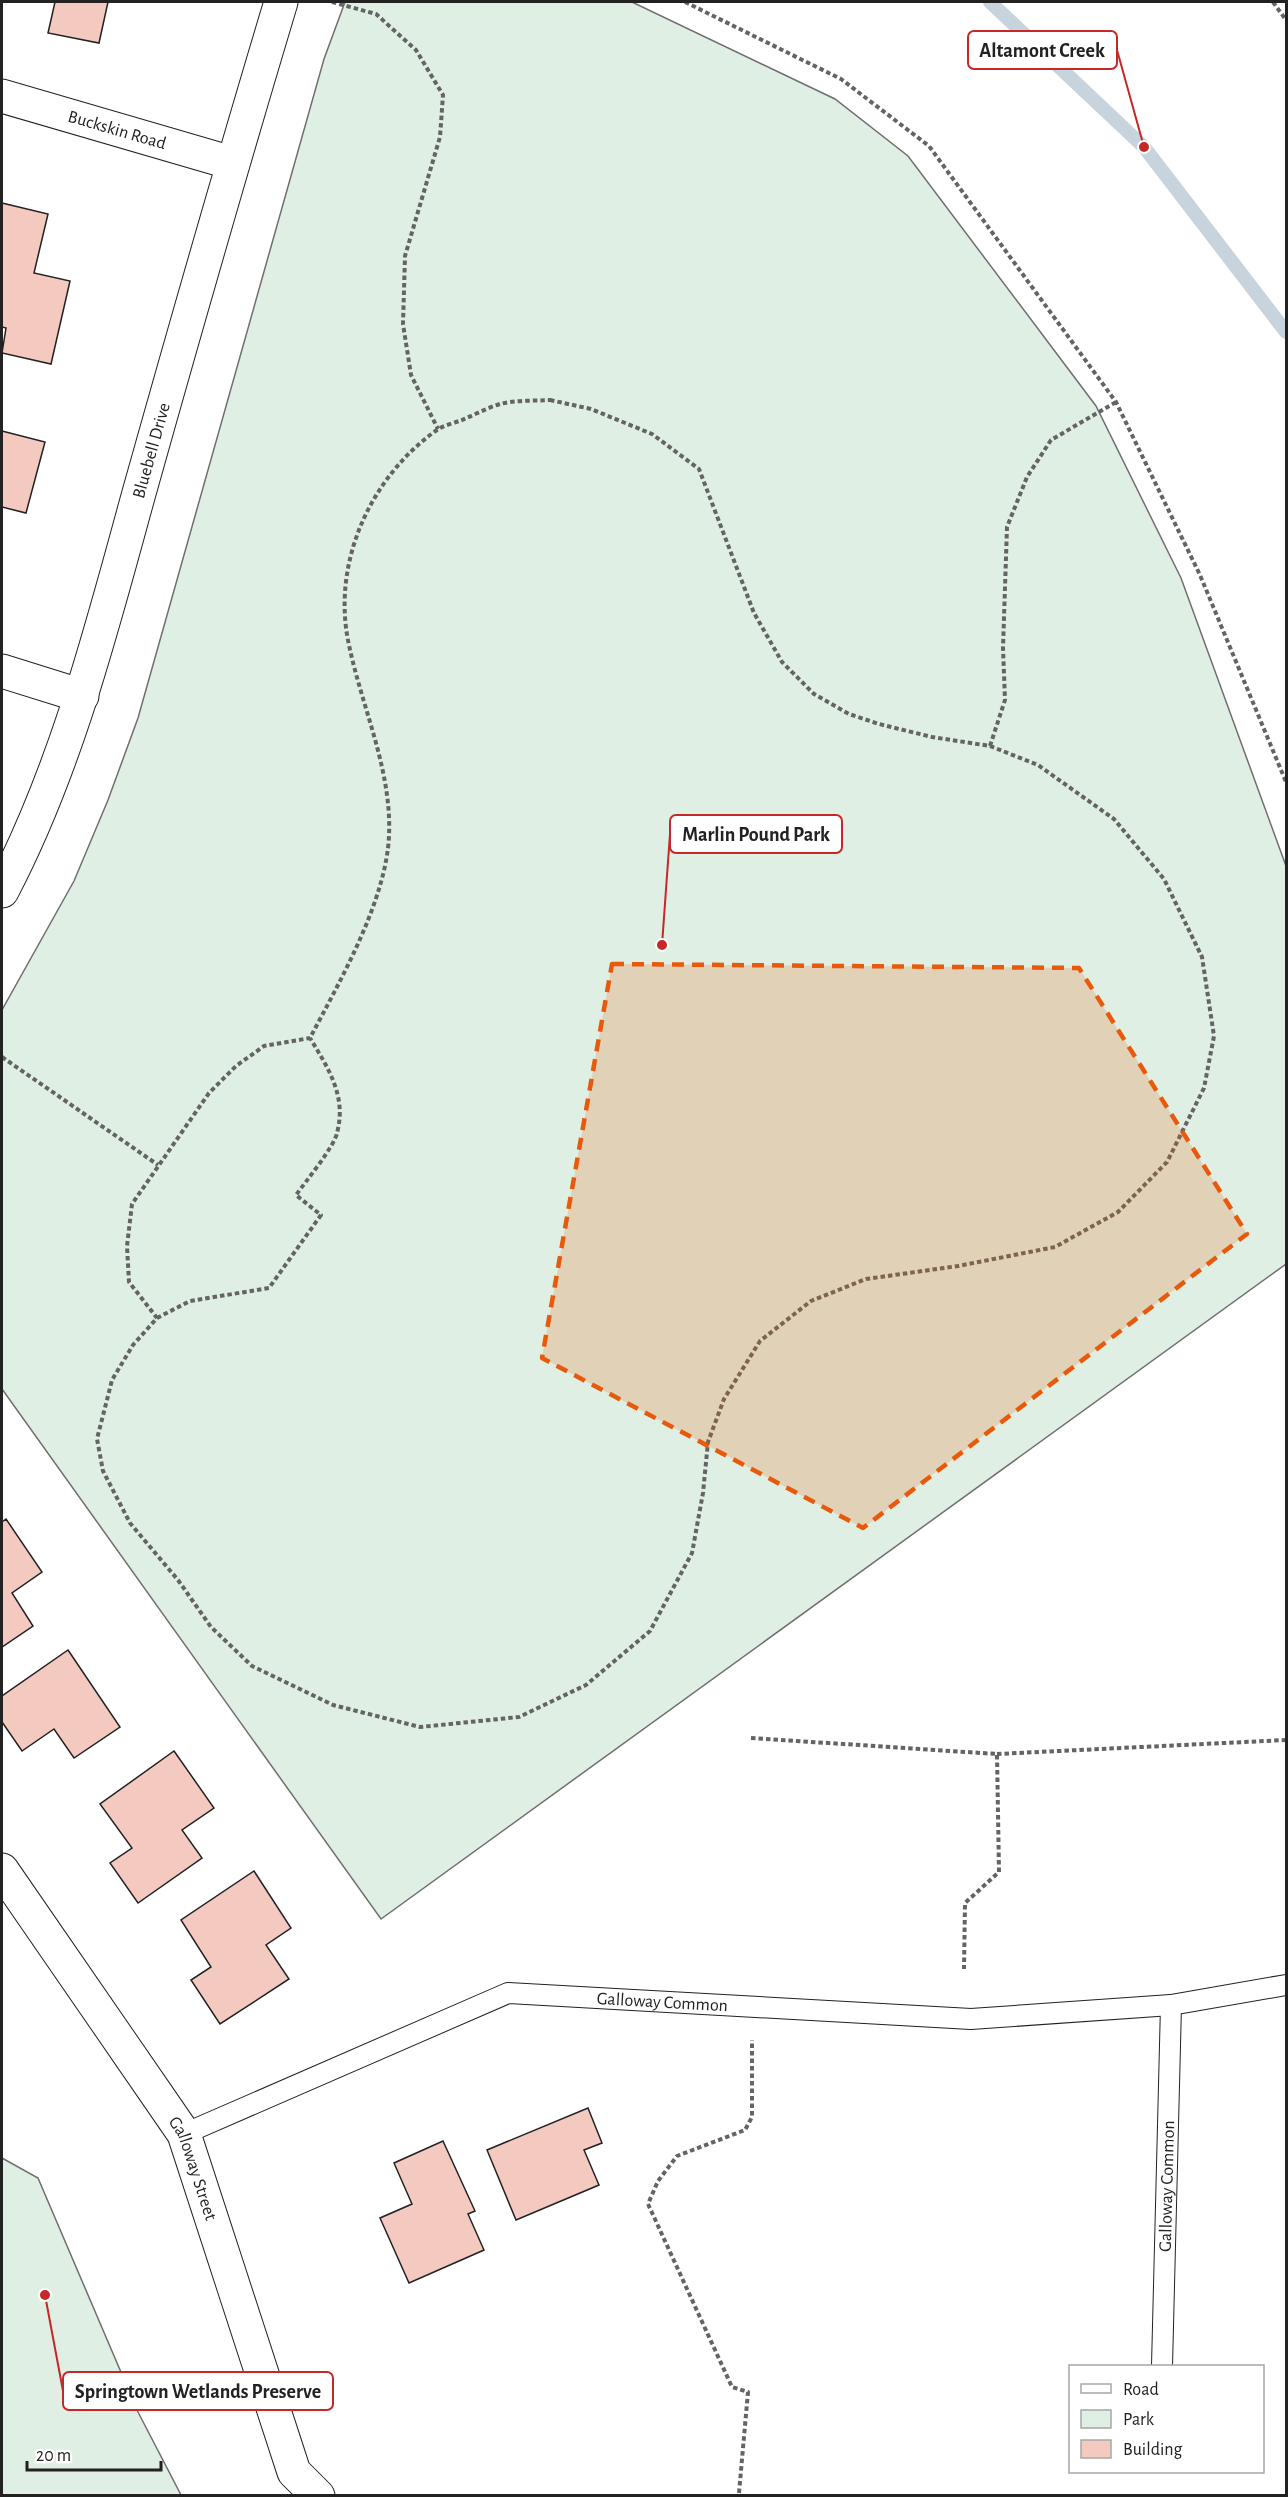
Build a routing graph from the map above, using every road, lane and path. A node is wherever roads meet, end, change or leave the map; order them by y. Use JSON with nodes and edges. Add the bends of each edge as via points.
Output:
{"nodes":[{"id":1,"x":281,"y":2,"type":"edge"},
{"id":2,"x":332,"y":2,"type":"edge"},
{"id":3,"x":685,"y":2,"type":"edge"},
{"id":4,"x":1272,"y":2,"type":"edge"},
{"id":5,"x":1287,"y":20,"type":"edge"},
{"id":6,"x":2,"y":96,"type":"edge"},
{"id":7,"x":232,"y":163,"type":"junction"},
{"id":8,"x":1116,"y":402,"type":"junction"},
{"id":9,"x":438,"y":429,"type":"junction"},
{"id":10,"x":2,"y":671,"type":"edge"},
{"id":11,"x":82,"y":696,"type":"junction"},
{"id":12,"x":990,"y":746,"type":"junction"},
{"id":13,"x":1287,"y":782,"type":"edge"},
{"id":14,"x":2,"y":891,"type":"edge"},
{"id":15,"x":310,"y":1038,"type":"junction"},
{"id":16,"x":2,"y":1057,"type":"edge"},
{"id":17,"x":158,"y":1165,"type":"junction"},
{"id":18,"x":157,"y":1318,"type":"junction"},
{"id":19,"x":751,"y":1738,"type":"dead end"},
{"id":20,"x":1287,"y":1740,"type":"edge"},
{"id":21,"x":997,"y":1754,"type":"junction"},
{"id":22,"x":2,"y":1870,"type":"edge"},
{"id":23,"x":963,"y":1969,"type":"dead end"},
{"id":24,"x":1287,"y":1985,"type":"edge"},
{"id":25,"x":1171,"y":2005,"type":"junction"},
{"id":26,"x":756,"y":2007,"type":"junction"},
{"id":27,"x":184,"y":2134,"type":"junction"},
{"id":28,"x":1162,"y":2365,"type":"edge"},
{"id":29,"x":739,"y":2493,"type":"dead end"},
{"id":30,"x":318,"y":2496,"type":"edge"}],
"edges":[{"from":1,"to":7,"type":"street","name":"Bluebell Drive"},
{"from":2,"to":9,"type":"path","via":[[376,14],[416,50],[443,95],[440,137],[405,256],[403,324],[411,375]]},
{"from":3,"to":8,"type":"path","via":[[841,79],[929,146]]},
{"from":4,"to":5,"type":"path"},
{"from":6,"to":7,"type":"street","name":"Buckskin Road"},
{"from":7,"to":11,"type":"street","name":"Bluebell Drive"},
{"from":8,"to":12,"type":"path","via":[[1051,440],[1027,477],[1007,527],[1005,700]]},
{"from":8,"to":13,"type":"path","via":[[1200,575]]},
{"from":9,"to":12,"type":"path","via":[[501,404],[550,400],[591,409],[652,434],[699,469],[754,613],[782,662],[814,694],[849,714],[879,724]]},
{"from":9,"to":15,"type":"path","via":[[402,461],[378,490],[356,534],[345,584],[348,643],[385,779],[389,837],[376,899]]},
{"from":10,"to":11,"type":"street"},
{"from":11,"to":14,"type":"street","name":"Bluebell Drive"},
{"from":12,"to":18,"type":"path","via":[[1038,765],[1114,819],[1164,879],[1202,957],[1214,1036],[1204,1088],[1167,1162],[1118,1212],[1055,1247],[866,1279],[811,1301],[760,1341],[724,1399],[708,1442],[692,1553],[650,1631],[586,1685],[519,1717],[420,1727],[333,1705],[252,1666],[210,1627],[178,1580],[130,1523],[103,1471],[98,1439],[112,1380]]},
{"from":15,"to":17,"type":"path","via":[[264,1046],[236,1066],[209,1093]]},
{"from":15,"to":18,"type":"path","via":[[331,1072],[340,1098],[337,1134],[296,1195],[321,1215],[269,1288],[190,1301]]},
{"from":16,"to":17,"type":"path"},
{"from":17,"to":18,"type":"path","via":[[132,1204],[127,1246],[129,1282]]},
{"from":19,"to":21,"type":"path"},
{"from":20,"to":21,"type":"path"},
{"from":21,"to":23,"type":"path","via":[[999,1872],[965,1903]]},
{"from":22,"to":27,"type":"street","name":"Galloway Street"},
{"from":24,"to":25,"type":"lane","name":"Galloway Common"},
{"from":25,"to":26,"type":"lane","name":"Galloway Common","via":[[971,2019]]},
{"from":25,"to":28,"type":"lane","name":"Galloway Common"},
{"from":26,"to":27,"type":"lane","name":"Galloway Common","via":[[508,1993]]},
{"from":26,"to":29,"type":"path","via":[[750,2065],[752,2117],[745,2130],[677,2156],[658,2181],[648,2204],[732,2387],[748,2392]]},
{"from":27,"to":30,"type":"street","name":"Galloway Street","via":[[294,2472]]}]}
